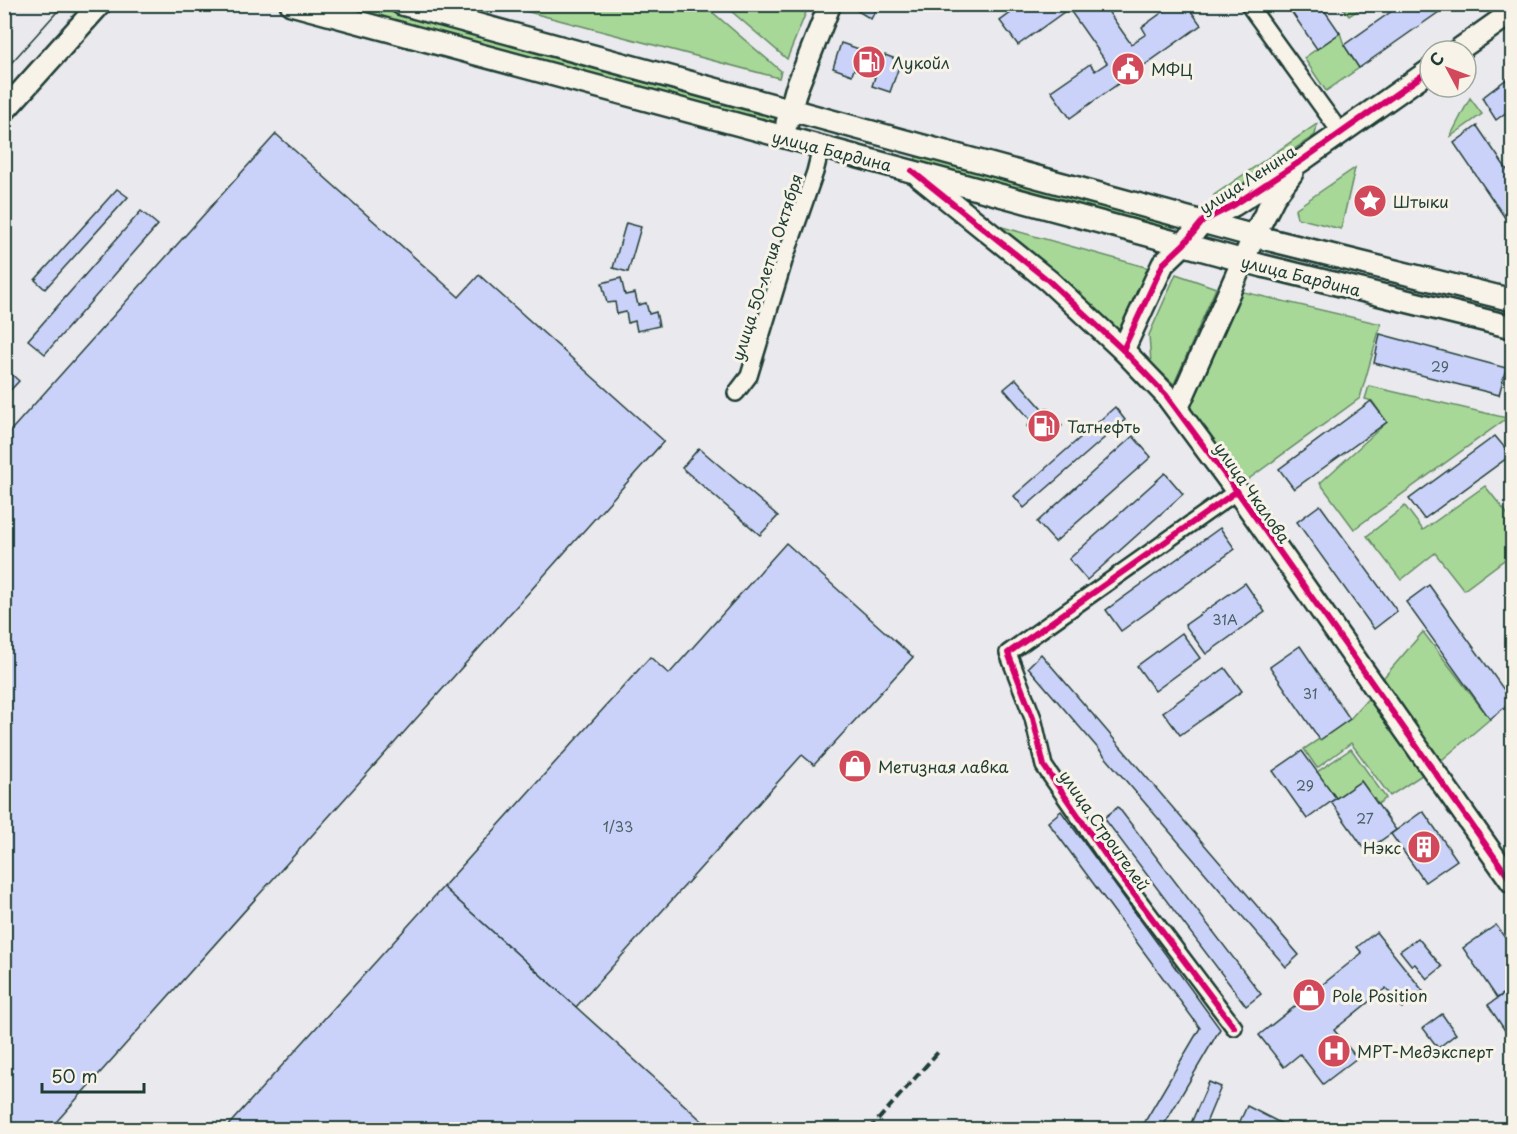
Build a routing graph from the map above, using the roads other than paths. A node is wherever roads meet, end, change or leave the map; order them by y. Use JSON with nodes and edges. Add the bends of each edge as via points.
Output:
{"nodes":[{"id":1,"x":100,"y":4,"type":"edge"},
{"id":2,"x":291,"y":4,"type":"edge"},
{"id":3,"x":402,"y":4,"type":"edge"},
{"id":4,"x":830,"y":4,"type":"edge"},
{"id":5,"x":1248,"y":4,"type":"edge"},
{"id":6,"x":424,"y":10,"type":"junction"},
{"id":7,"x":1512,"y":12,"type":"edge"},
{"id":8,"x":417,"y":39,"type":"junction"},
{"id":9,"x":1474,"y":39,"type":"edge"},
{"id":10,"x":1418,"y":78,"type":"edge"},
{"id":11,"x":790,"y":109,"type":"junction"},
{"id":12,"x":4,"y":111,"type":"edge"},
{"id":13,"x":1341,"y":133,"type":"junction"},
{"id":14,"x":783,"y":138,"type":"junction"},
{"id":15,"x":821,"y":148,"type":"junction"},
{"id":16,"x":1301,"y":161,"type":"junction"},
{"id":17,"x":912,"y":171,"type":"junction"},
{"id":18,"x":1203,"y":221,"type":"junction"},
{"id":19,"x":1254,"y":236,"type":"junction"},
{"id":20,"x":1185,"y":244,"type":"junction"},
{"id":21,"x":1243,"y":261,"type":"junction"},
{"id":22,"x":1512,"y":300,"type":"edge"},
{"id":23,"x":1512,"y":327,"type":"edge"},
{"id":24,"x":1123,"y":350,"type":"junction"},
{"id":25,"x":736,"y":393,"type":"dead end"},
{"id":26,"x":1177,"y":409,"type":"junction"},
{"id":27,"x":1237,"y":491,"type":"junction"},
{"id":28,"x":1512,"y":882,"type":"edge"},
{"id":29,"x":1234,"y":1028,"type":"dead end"}],
"edges":[{"from":1,"to":12,"type":"main road"},
{"from":2,"to":8,"type":"main road","name":"улица Бардина"},
{"from":3,"to":6,"type":"main road","name":"улица Бардина"},
{"from":4,"to":11,"type":"main road"},
{"from":5,"to":13,"type":"street"},
{"from":6,"to":8,"type":"main road"},
{"from":6,"to":11,"type":"main road","name":"улица Бардина"},
{"from":7,"to":9,"type":"main road"},
{"from":8,"to":14,"type":"main road","name":"улица Бардина"},
{"from":10,"to":13,"type":"main road","name":"улица Ленина"},
{"from":11,"to":14,"type":"main road"},
{"from":11,"to":18,"type":"main road","name":"улица Бардина"},
{"from":13,"to":16,"type":"main road","name":"улица Ленина"},
{"from":14,"to":15,"type":"main road","name":"улица Бардина"},
{"from":15,"to":17,"type":"main road","name":"улица Бардина"},
{"from":15,"to":25,"type":"street","name":"улица 50-летия Октября","via":[[749,376]]},
{"from":16,"to":18,"type":"main road","name":"улица Ленина"},
{"from":16,"to":19,"type":"main road","name":"улица Ленина","via":[[1274,197]]},
{"from":17,"to":20,"type":"main road","name":"улица Бардина"},
{"from":17,"to":24,"type":"main road","name":"улица Чкалова","via":[[1049,281]]},
{"from":18,"to":19,"type":"main road","name":"улица Бардина"},
{"from":18,"to":20,"type":"main road","name":"улица Ленина"},
{"from":19,"to":21,"type":"main road","name":"улица Ленина"},
{"from":19,"to":22,"type":"main road","name":"улица Бардина"},
{"from":20,"to":21,"type":"main road","name":"улица Бардина"},
{"from":20,"to":24,"type":"main road","name":"улица Ленина","via":[[1163,264]]},
{"from":21,"to":23,"type":"main road","name":"улица Бардина"},
{"from":21,"to":26,"type":"main road","name":"улица Ленина"},
{"from":24,"to":26,"type":"main road","name":"улица Чкалова"},
{"from":26,"to":27,"type":"main road","name":"улица Чкалова"},
{"from":27,"to":28,"type":"main road","name":"улица Чкалова"},
{"from":27,"to":29,"type":"street","name":"улица Строителей","via":[[1008,653],[1033,718],[1044,766]]}]}
